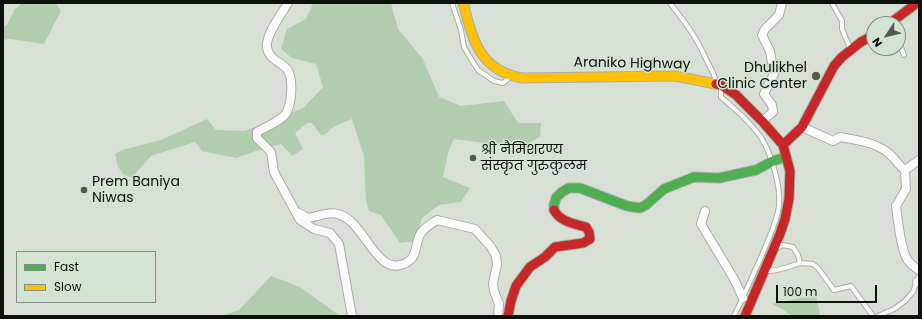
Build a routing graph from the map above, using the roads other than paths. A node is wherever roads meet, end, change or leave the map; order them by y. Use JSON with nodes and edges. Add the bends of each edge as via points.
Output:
{"nodes":[{"id":1,"x":288,"y":3,"type":"edge"},
{"id":2,"x":452,"y":3,"type":"edge"},
{"id":3,"x":463,"y":3,"type":"edge"},
{"id":4,"x":670,"y":3,"type":"edge"},
{"id":5,"x":782,"y":3,"type":"edge"},
{"id":6,"x":917,"y":3,"type":"edge"},
{"id":7,"x":833,"y":5,"type":"dead end"},
{"id":8,"x":900,"y":16,"type":"edge"},
{"id":9,"x":866,"y":39,"type":"edge"},
{"id":10,"x":850,"y":49,"type":"junction"},
{"id":11,"x":510,"y":76,"type":"junction"},
{"id":12,"x":718,"y":84,"type":"junction"},
{"id":13,"x":762,"y":121,"type":"junction"},
{"id":14,"x":802,"y":128,"type":"junction"},
{"id":15,"x":783,"y":145,"type":"junction"},
{"id":16,"x":786,"y":157,"type":"junction"},
{"id":17,"x":919,"y":160,"type":"edge"},
{"id":18,"x":773,"y":161,"type":"junction"},
{"id":19,"x":905,"y":170,"type":"junction"},
{"id":20,"x":294,"y":209,"type":"junction"},
{"id":21,"x":705,"y":210,"type":"dead end"},
{"id":22,"x":772,"y":251,"type":"junction"},
{"id":23,"x":800,"y":263,"type":"junction"},
{"id":24,"x":919,"y":270,"type":"edge"},
{"id":25,"x":764,"y":271,"type":"junction"},
{"id":26,"x":918,"y":280,"type":"edge"},
{"id":27,"x":743,"y":298,"type":"junction"},
{"id":28,"x":352,"y":316,"type":"edge"},
{"id":29,"x":498,"y":316,"type":"edge"},
{"id":30,"x":508,"y":316,"type":"edge"},
{"id":31,"x":734,"y":316,"type":"edge"},
{"id":32,"x":745,"y":316,"type":"edge"},
{"id":33,"x":873,"y":316,"type":"edge"},
{"id":34,"x":878,"y":316,"type":"edge"}],
"edges":[{"from":1,"to":20,"type":"street","via":[[269,37],[267,48],[273,58],[288,71],[291,80],[288,109],[284,116],[256,135],[271,152],[274,172]]},
{"from":2,"to":11,"type":"lane","via":[[464,46],[478,70],[501,83]]},
{"from":3,"to":11,"type":"main road","name":"Araniko Highway","via":[[480,51],[493,67]]},
{"from":4,"to":12,"type":"lane","via":[[703,50]]},
{"from":5,"to":13,"type":"street","via":[[779,15],[762,35],[770,51],[774,74],[764,94],[772,105],[773,112]]},
{"from":6,"to":8,"type":"main road"},
{"from":7,"to":10,"type":"lane","via":[[842,21],[842,29]]},
{"from":9,"to":10,"type":"main road"},
{"from":10,"to":14,"type":"main road","via":[[834,66]]},
{"from":11,"to":12,"type":"main road","name":"Araniko Highway","via":[[675,76]]},
{"from":12,"to":13,"type":"main road","name":"Araniko Highway","via":[[736,95]]},
{"from":12,"to":18,"type":"lane","via":[[721,97],[761,137]]},
{"from":13,"to":15,"type":"main road","name":"Araniko Highway"},
{"from":14,"to":15,"type":"main road"},
{"from":14,"to":19,"type":"street","via":[[833,141],[840,137],[875,145],[889,153]]},
{"from":15,"to":16,"type":"main road","name":"Araniko Highway"},
{"from":16,"to":18,"type":"main road"},
{"from":16,"to":22,"type":"main road","name":"Araniko Highway","via":[[790,170],[789,199],[785,219]]},
{"from":17,"to":19,"type":"street"},
{"from":18,"to":27,"type":"lane","via":[[779,205],[777,216]]},
{"from":18,"to":30,"type":"main road","via":[[756,170],[719,178],[694,177],[664,189],[640,208],[627,206],[580,188],[565,190],[553,207],[556,214],[562,219],[586,227],[590,239],[586,243],[558,245],[547,256],[535,262],[515,288]]},
{"from":19,"to":24,"type":"street","via":[[906,190],[896,206],[907,258],[911,265]]},
{"from":20,"to":28,"type":"street","via":[[300,220],[314,229],[330,233],[339,244]]},
{"from":20,"to":29,"type":"street","via":[[308,218],[329,213],[344,217],[352,222],[381,260],[394,265],[402,265],[413,257],[420,234],[425,227],[437,220],[475,229],[491,246],[496,256],[493,283],[499,304]]},
{"from":21,"to":27,"type":"street","via":[[701,224]]},
{"from":22,"to":23,"type":"lane","via":[[782,245],[792,246]]},
{"from":22,"to":25,"type":"main road","name":"Araniko Highway"},
{"from":23,"to":25,"type":"lane","via":[[777,271]]},
{"from":23,"to":33,"type":"lane","via":[[813,264],[834,290],[851,286]]},
{"from":25,"to":32,"type":"main road","name":"Araniko Highway"},
{"from":26,"to":34,"type":"lane","via":[[913,292],[905,300],[894,309]]},
{"from":27,"to":31,"type":"lane"}]}
